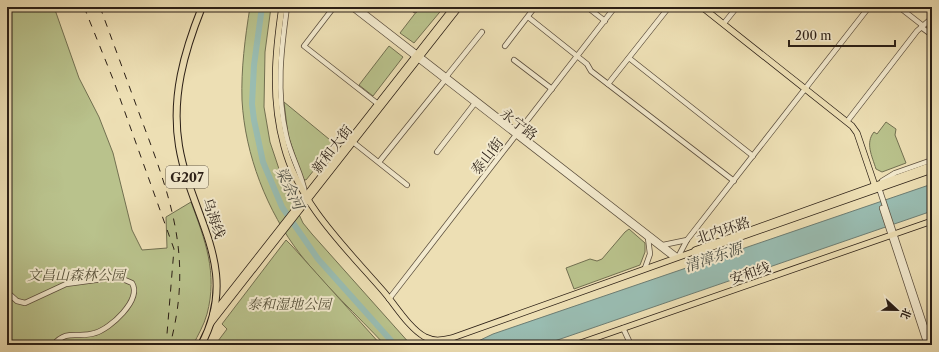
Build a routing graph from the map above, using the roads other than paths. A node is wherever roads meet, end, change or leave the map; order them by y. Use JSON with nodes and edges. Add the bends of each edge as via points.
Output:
{"nodes":[{"id":1,"x":202,"y":7,"type":"edge"},
{"id":2,"x":282,"y":7,"type":"edge"},
{"id":3,"x":287,"y":7,"type":"edge"},
{"id":4,"x":334,"y":7,"type":"edge"},
{"id":5,"x":351,"y":7,"type":"edge"},
{"id":6,"x":357,"y":7,"type":"edge"},
{"id":7,"x":459,"y":7,"type":"edge"},
{"id":8,"x":535,"y":7,"type":"edge"},
{"id":9,"x":587,"y":7,"type":"edge"},
{"id":10,"x":615,"y":7,"type":"edge"},
{"id":11,"x":669,"y":7,"type":"edge"},
{"id":12,"x":702,"y":7,"type":"edge"},
{"id":13,"x":706,"y":7,"type":"edge"},
{"id":14,"x":737,"y":7,"type":"edge"},
{"id":15,"x":869,"y":7,"type":"edge"},
{"id":16,"x":899,"y":7,"type":"edge"},
{"id":17,"x":452,"y":8,"type":"edge"},
{"id":18,"x":528,"y":17,"type":"junction"},
{"id":19,"x":932,"y":18,"type":"edge"},
{"id":20,"x":604,"y":21,"type":"junction"},
{"id":21,"x":725,"y":22,"type":"junction"},
{"id":22,"x":921,"y":26,"type":"junction"},
{"id":23,"x":482,"y":32,"type":"dead end"},
{"id":24,"x":932,"y":35,"type":"edge"},
{"id":25,"x":505,"y":46,"type":"dead end"},
{"id":26,"x":577,"y":56,"type":"junction"},
{"id":27,"x":418,"y":57,"type":"junction"},
{"id":28,"x":629,"y":58,"type":"junction"},
{"id":29,"x":514,"y":60,"type":"dead end"},
{"id":30,"x":446,"y":78,"type":"junction"},
{"id":31,"x":608,"y":84,"type":"junction"},
{"id":32,"x":807,"y":87,"type":"junction"},
{"id":33,"x":552,"y":89,"type":"junction"},
{"id":34,"x":475,"y":103,"type":"junction"},
{"id":35,"x":378,"y":104,"type":"junction"},
{"id":36,"x":849,"y":119,"type":"junction"},
{"id":37,"x":517,"y":134,"type":"junction"},
{"id":38,"x":353,"y":142,"type":"junction"},
{"id":39,"x":437,"y":152,"type":"dead end"},
{"id":40,"x":753,"y":156,"type":"junction"},
{"id":41,"x":932,"y":160,"type":"edge"},
{"id":42,"x":379,"y":162,"type":"junction"},
{"id":43,"x":932,"y":165,"type":"edge"},
{"id":44,"x":932,"y":170,"type":"edge"},
{"id":45,"x":734,"y":181,"type":"junction"},
{"id":46,"x":407,"y":185,"type":"dead end"},
{"id":47,"x":877,"y":187,"type":"junction"},
{"id":48,"x":307,"y":199,"type":"junction"},
{"id":49,"x":932,"y":221,"type":"edge"},
{"id":50,"x":282,"y":230,"type":"junction"},
{"id":51,"x":893,"y":234,"type":"junction"},
{"id":52,"x":648,"y":238,"type":"junction"},
{"id":53,"x":687,"y":240,"type":"junction"},
{"id":54,"x":663,"y":245,"type":"junction"},
{"id":55,"x":676,"y":258,"type":"junction"},
{"id":56,"x":645,"y":268,"type":"junction"},
{"id":57,"x":7,"y":292,"type":"edge"},
{"id":58,"x":389,"y":299,"type":"junction"},
{"id":59,"x":213,"y":315,"type":"junction"},
{"id":60,"x":210,"y":325,"type":"junction"},
{"id":61,"x":624,"y":328,"type":"junction"},
{"id":62,"x":53,"y":345,"type":"edge"},
{"id":63,"x":200,"y":345,"type":"edge"},
{"id":64,"x":575,"y":345,"type":"edge"},
{"id":65,"x":631,"y":345,"type":"edge"},
{"id":66,"x":927,"y":345,"type":"edge"},
{"id":67,"x":931,"y":345,"type":"edge"}],
"edges":[{"from":1,"to":59,"type":"highway","name":"乌海线","number":"G207","via":[[180,71],[177,122],[184,167],[215,261]]},
{"from":2,"to":48,"type":"main road","name":"北内环路","via":[[275,71],[276,107],[288,161]]},
{"from":3,"to":48,"type":"street","via":[[280,74],[281,105],[286,137]]},
{"from":4,"to":35,"type":"street","via":[[304,46]]},
{"from":5,"to":27,"type":"street","name":"永宁路"},
{"from":6,"to":27,"type":"street","name":"永宁路"},
{"from":7,"to":27,"type":"main road","name":"新和大街"},
{"from":8,"to":18,"type":"street"},
{"from":9,"to":20,"type":"street"},
{"from":10,"to":20,"type":"street","name":"泰山街"},
{"from":11,"to":28,"type":"street"},
{"from":12,"to":32,"type":"main road"},
{"from":13,"to":21,"type":"main road"},
{"from":14,"to":21,"type":"street"},
{"from":15,"to":32,"type":"street"},
{"from":16,"to":22,"type":"street"},
{"from":17,"to":27,"type":"main road","name":"新和大街"},
{"from":18,"to":25,"type":"street"},
{"from":18,"to":26,"type":"street"},
{"from":19,"to":22,"type":"street"},
{"from":20,"to":26,"type":"street","name":"泰山街"},
{"from":21,"to":32,"type":"main road"},
{"from":22,"to":24,"type":"street"},
{"from":22,"to":36,"type":"street"},
{"from":23,"to":30,"type":"street"},
{"from":26,"to":31,"type":"street"},
{"from":26,"to":33,"type":"street","name":"泰山街"},
{"from":27,"to":30,"type":"street","name":"永宁路"},
{"from":27,"to":35,"type":"main road","name":"新和大街"},
{"from":27,"to":38,"type":"main road","name":"新和大街"},
{"from":28,"to":31,"type":"street"},
{"from":28,"to":40,"type":"street"},
{"from":29,"to":33,"type":"street"},
{"from":30,"to":34,"type":"street","name":"永宁路"},
{"from":30,"to":37,"type":"street","name":"永宁路"},
{"from":30,"to":42,"type":"street"},
{"from":31,"to":45,"type":"street"},
{"from":32,"to":36,"type":"main road"},
{"from":32,"to":40,"type":"street"},
{"from":32,"to":47,"type":"main road","via":[[855,130]]},
{"from":33,"to":37,"type":"street","name":"泰山街"},
{"from":34,"to":37,"type":"street","name":"永宁路"},
{"from":34,"to":39,"type":"street"},
{"from":35,"to":48,"type":"main road","name":"新和大街"},
{"from":36,"to":47,"type":"main road","via":[[860,131]]},
{"from":37,"to":52,"type":"street","name":"永宁路"},
{"from":37,"to":54,"type":"street","name":"永宁路"},
{"from":37,"to":58,"type":"street","name":"泰山街"},
{"from":38,"to":42,"type":"street"},
{"from":38,"to":48,"type":"main road","name":"新和大街"},
{"from":40,"to":45,"type":"street"},
{"from":41,"to":47,"type":"street","via":[[895,173]]},
{"from":42,"to":46,"type":"street"},
{"from":43,"to":47,"type":"main road","name":"北内环路"},
{"from":44,"to":47,"type":"main road","name":"北内环路"},
{"from":45,"to":53,"type":"street"},
{"from":47,"to":51,"type":"street"},
{"from":47,"to":55,"type":"main road","name":"北内环路","via":[[701,247]]},
{"from":48,"to":50,"type":"main road","name":"新和大街"},
{"from":48,"to":58,"type":"main road","name":"北内环路"},
{"from":49,"to":51,"type":"main road","name":"安和线"},
{"from":50,"to":59,"type":"main road","name":"新和大街"},
{"from":50,"to":60,"type":"main road","name":"新和大街"},
{"from":51,"to":61,"type":"main road","name":"安和线"},
{"from":51,"to":66,"type":"street"},
{"from":51,"to":67,"type":"street"},
{"from":52,"to":55,"type":"street","name":"永宁路"},
{"from":52,"to":56,"type":"street","via":[[650,254]]},
{"from":53,"to":54,"type":"street"},
{"from":53,"to":55,"type":"street"},
{"from":54,"to":55,"type":"street","name":"永宁路"},
{"from":55,"to":56,"type":"main road","name":"北内环路"},
{"from":56,"to":58,"type":"main road","name":"北内环路","via":[[441,340],[423,335]]},
{"from":57,"to":62,"type":"street","via":[[17,301],[25,303],[66,284],[118,277],[132,283],[132,300],[108,327],[92,334],[64,335]]},
{"from":59,"to":60,"type":"highway","name":"乌海线","number":"G207"},
{"from":60,"to":63,"type":"highway","name":"乌海线","number":"G207"},
{"from":61,"to":64,"type":"main road","name":"安和线"},
{"from":61,"to":65,"type":"street"}]}
